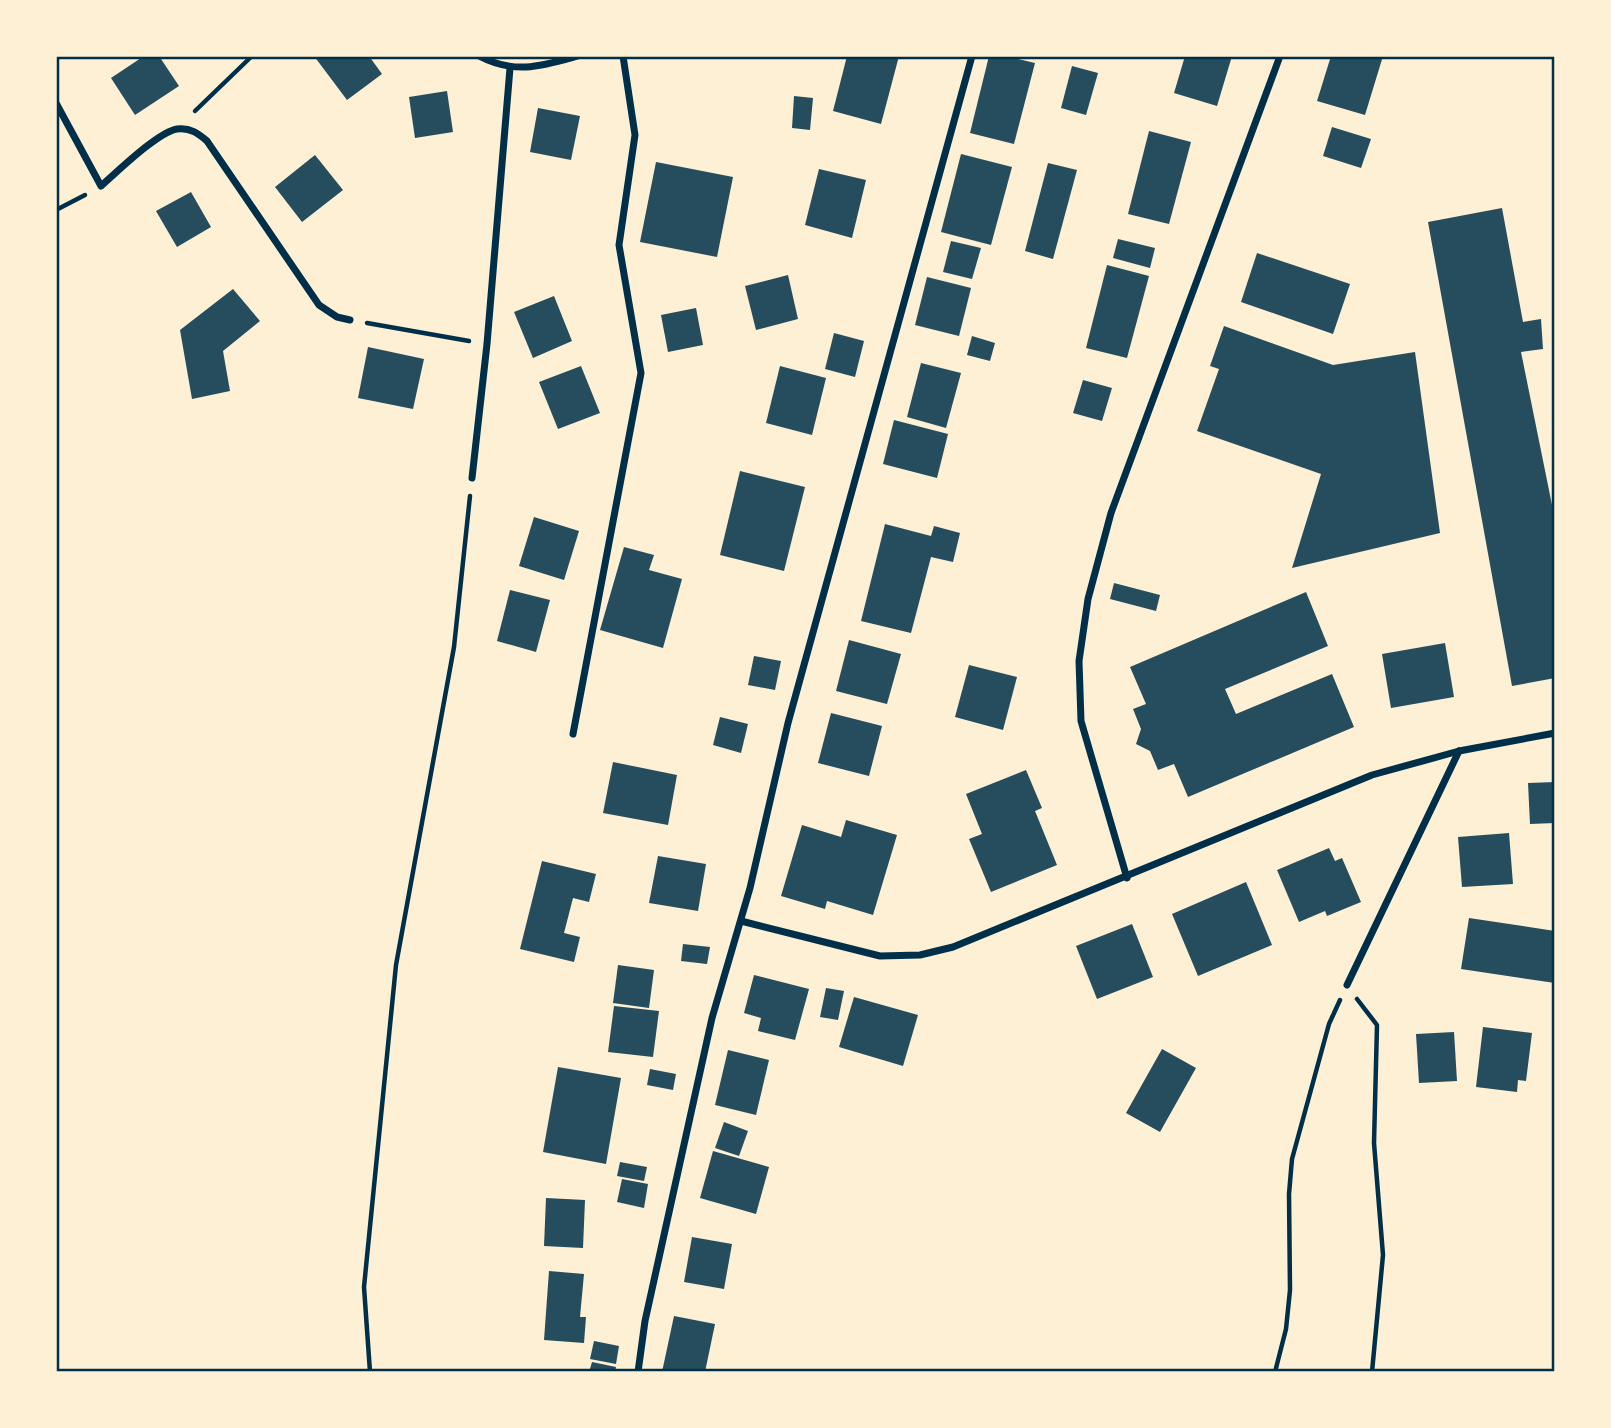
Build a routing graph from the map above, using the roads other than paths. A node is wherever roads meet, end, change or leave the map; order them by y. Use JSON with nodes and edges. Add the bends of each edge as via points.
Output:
{"nodes":[{"id":1,"x":479,"y":56,"type":"edge"},
{"id":2,"x":578,"y":56,"type":"edge"},
{"id":3,"x":623,"y":56,"type":"edge"},
{"id":4,"x":972,"y":56,"type":"edge"},
{"id":5,"x":1280,"y":56,"type":"edge"},
{"id":6,"x":510,"y":68,"type":"junction"},
{"id":7,"x":56,"y":103,"type":"edge"},
{"id":8,"x":350,"y":320,"type":"road end"},
{"id":9,"x":472,"y":478,"type":"road end"},
{"id":10,"x":1555,"y":733,"type":"edge"},
{"id":11,"x":573,"y":734,"type":"dead end"},
{"id":12,"x":1459,"y":751,"type":"junction"},
{"id":13,"x":1127,"y":878,"type":"junction"},
{"id":14,"x":741,"y":921,"type":"junction"},
{"id":15,"x":1347,"y":985,"type":"road end"},
{"id":16,"x":638,"y":1372,"type":"edge"}],
"edges":[{"from":1,"to":6,"type":"street"},
{"from":2,"to":6,"type":"street","via":[[536,67]]},
{"from":3,"to":11,"type":"street","via":[[635,135],[619,245],[641,373]]},
{"from":4,"to":14,"type":"street","via":[[789,723]]},
{"from":5,"to":13,"type":"street","via":[[1111,513],[1088,599],[1079,661],[1082,721]]},
{"from":6,"to":9,"type":"street"},
{"from":7,"to":8,"type":"street","via":[[101,186],[165,135],[176,129],[198,132],[318,305]]},
{"from":10,"to":12,"type":"street"},
{"from":12,"to":13,"type":"street","via":[[1372,775]]},
{"from":12,"to":15,"type":"street"},
{"from":13,"to":14,"type":"street","via":[[953,947],[920,955],[880,956]]},
{"from":14,"to":16,"type":"street","via":[[712,1018],[645,1321]]}]}
